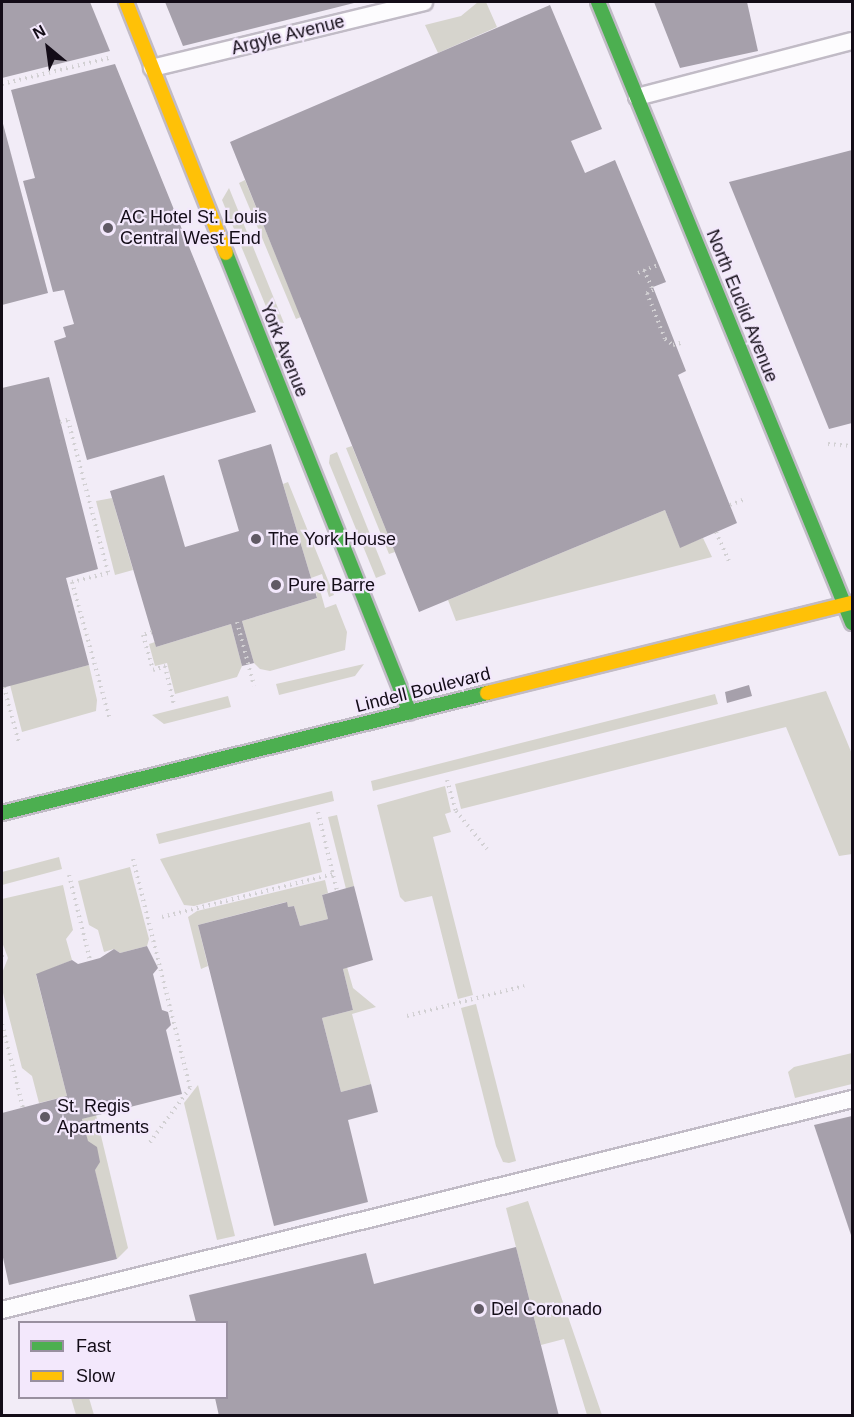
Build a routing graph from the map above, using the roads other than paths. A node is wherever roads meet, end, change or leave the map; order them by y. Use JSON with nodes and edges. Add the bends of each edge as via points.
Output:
{"nodes":[{"id":1,"x":126,"y":2,"type":"edge"},
{"id":2,"x":424,"y":2,"type":"edge"},
{"id":3,"x":598,"y":2,"type":"edge"},
{"id":4,"x":852,"y":42,"type":"edge"},
{"id":5,"x":152,"y":68,"type":"junction"},
{"id":6,"x":637,"y":97,"type":"junction"},
{"id":7,"x":849,"y":604,"type":"edge"},
{"id":8,"x":852,"y":623,"type":"edge"},
{"id":9,"x":410,"y":712,"type":"junction"},
{"id":10,"x":2,"y":813,"type":"edge"},
{"id":11,"x":852,"y":1099,"type":"edge"},
{"id":12,"x":2,"y":1310,"type":"edge"}],
"edges":[{"from":1,"to":5,"type":"street","name":"York Avenue"},
{"from":2,"to":5,"type":"lane","name":"Argyle Avenue"},
{"from":3,"to":6,"type":"street","name":"North Euclid Avenue"},
{"from":4,"to":6,"type":"lane"},
{"from":5,"to":9,"type":"street","name":"York Avenue"},
{"from":6,"to":7,"type":"street","name":"North Euclid Avenue"},
{"from":7,"to":8,"type":"street","name":"North Euclid Avenue"},
{"from":7,"to":9,"type":"street","name":"Lindell Boulevard"},
{"from":9,"to":10,"type":"street","name":"Lindell Boulevard"},
{"from":11,"to":12,"type":"lane"}]}
